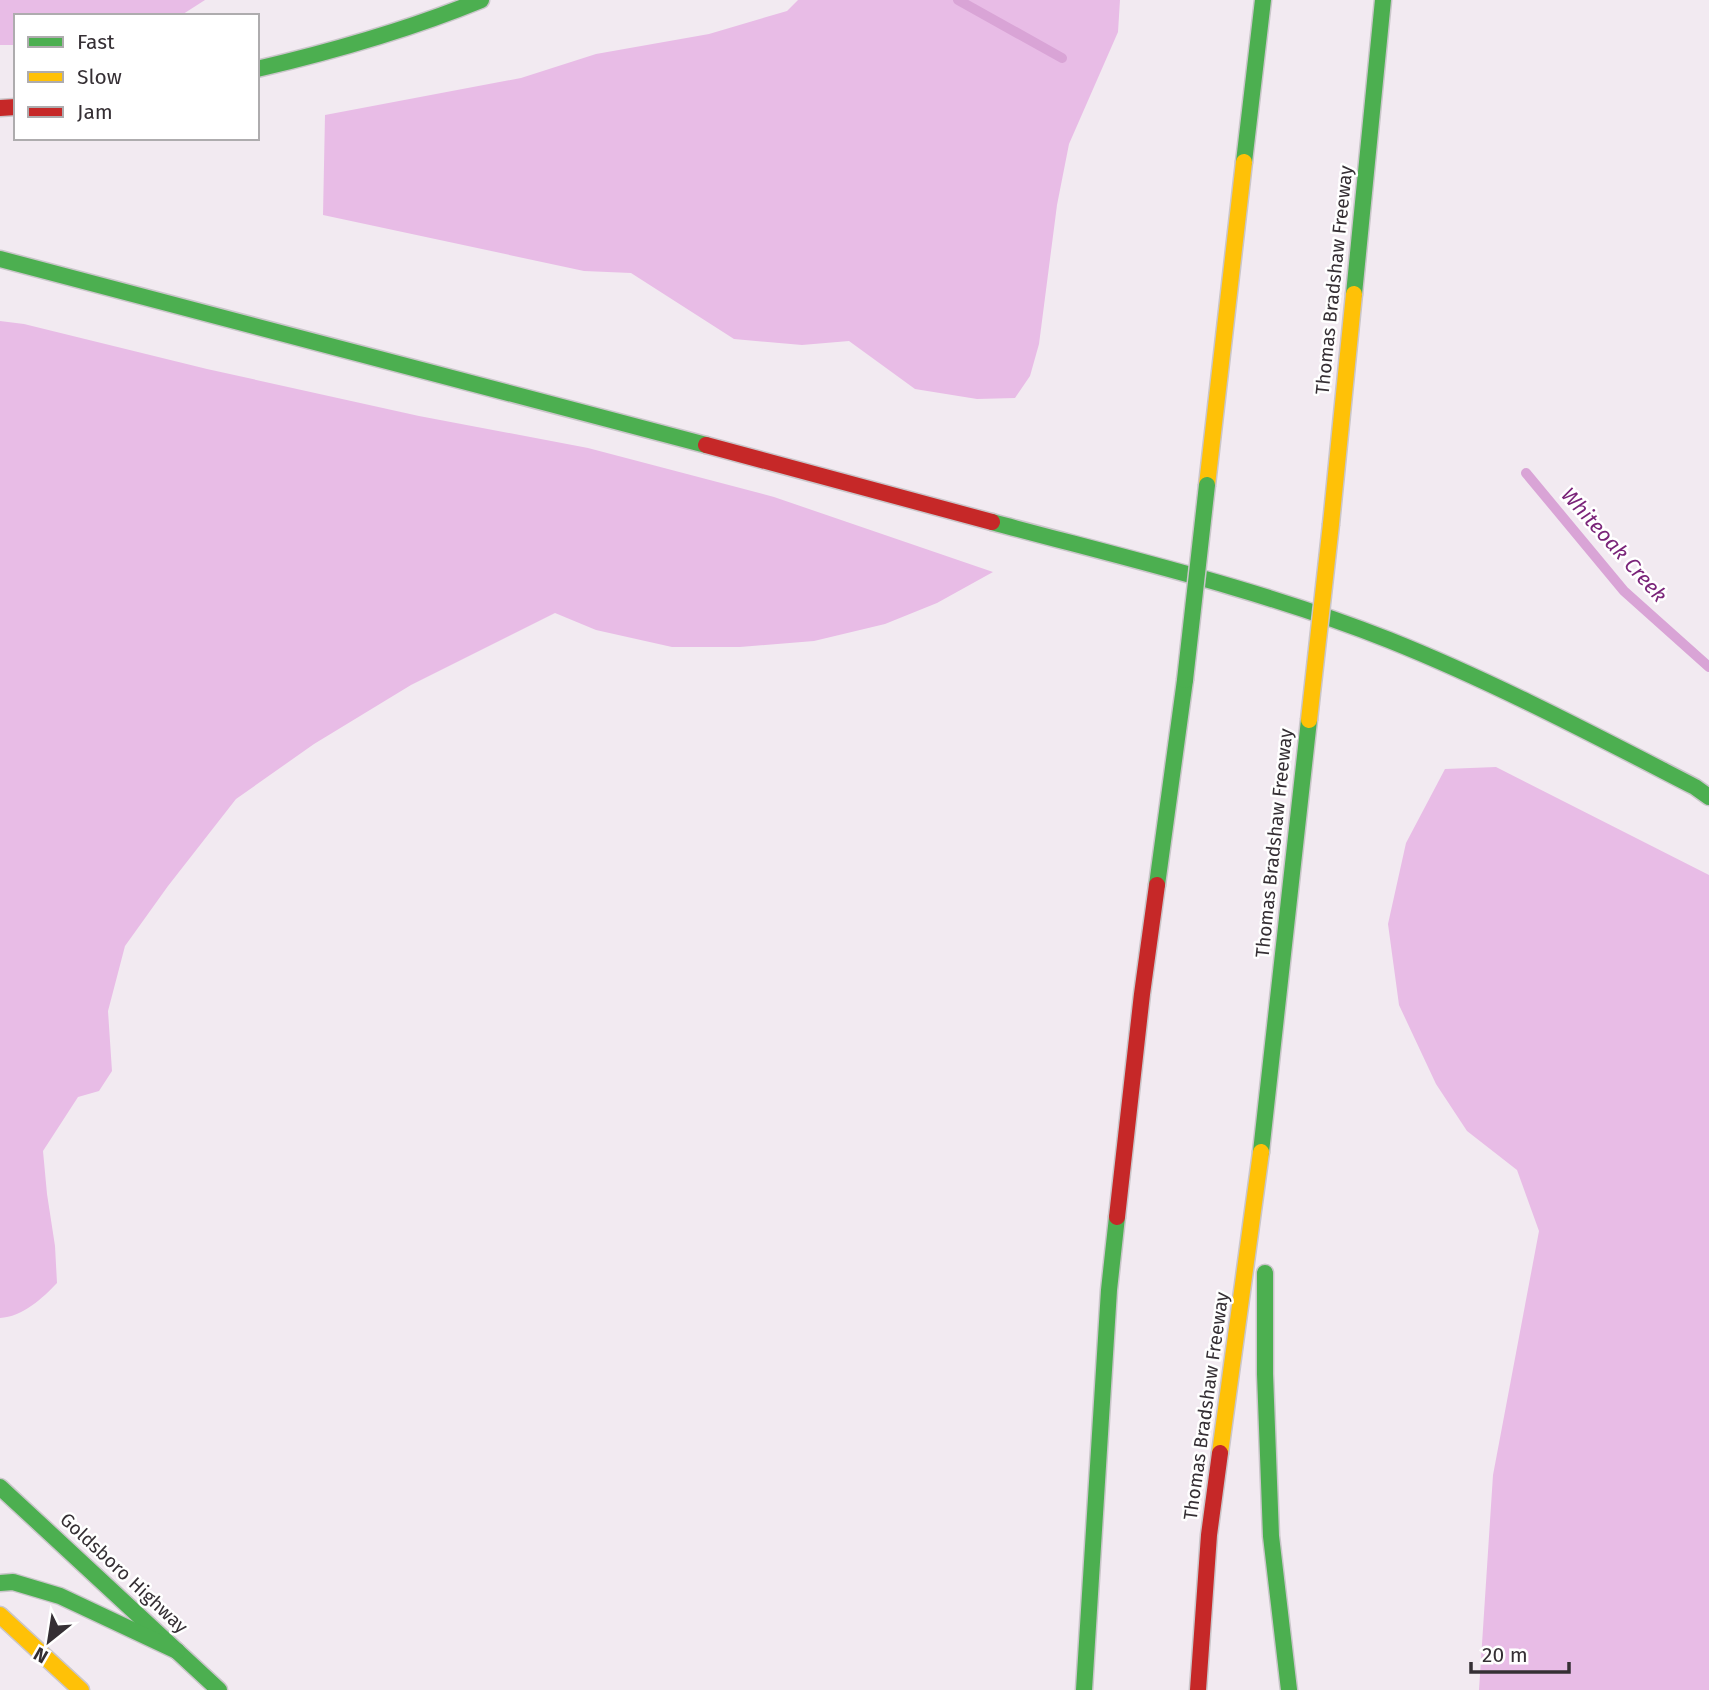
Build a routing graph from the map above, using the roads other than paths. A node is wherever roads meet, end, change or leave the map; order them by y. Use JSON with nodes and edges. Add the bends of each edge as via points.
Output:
{"nodes":[{"id":1,"x":481,"y":0,"type":"edge"},
{"id":2,"x":1262,"y":0,"type":"edge"},
{"id":3,"x":1383,"y":0,"type":"edge"},
{"id":4,"x":259,"y":69,"type":"edge"},
{"id":5,"x":0,"y":260,"type":"edge"},
{"id":6,"x":1709,"y":797,"type":"edge"},
{"id":7,"x":1265,"y":1126,"type":"junction"},
{"id":8,"x":1265,"y":1236,"type":"dead end"},
{"id":9,"x":1265,"y":1264,"type":"dead end"},
{"id":10,"x":0,"y":1487,"type":"edge"},
{"id":11,"x":0,"y":1583,"type":"edge"},
{"id":12,"x":0,"y":1615,"type":"edge"},
{"id":13,"x":177,"y":1651,"type":"junction"},
{"id":14,"x":81,"y":1690,"type":"edge"},
{"id":15,"x":219,"y":1690,"type":"edge"},
{"id":16,"x":1084,"y":1690,"type":"edge"},
{"id":17,"x":1198,"y":1690,"type":"edge"},
{"id":18,"x":1289,"y":1690,"type":"edge"}],
"edges":[{"from":1,"to":4,"type":"main road","via":[[439,18]]},
{"from":2,"to":16,"type":"main road","bridge":true,"via":[[1185,680],[1142,994],[1109,1290]]},
{"from":3,"to":7,"type":"main road","name":"Thomas Bradshaw Freeway","bridge":true},
{"from":5,"to":6,"type":"main road","via":[[1260,594],[1389,640],[1536,705]]},
{"from":7,"to":8,"type":"main road"},
{"from":7,"to":17,"type":"main road","name":"Thomas Bradshaw Freeway","via":[[1209,1535]]},
{"from":9,"to":18,"type":"main road","via":[[1271,1536]]},
{"from":10,"to":13,"type":"main road","name":"Goldsboro Highway"},
{"from":11,"to":13,"type":"main road","via":[[61,1596]]},
{"from":12,"to":14,"type":"main road"},
{"from":13,"to":15,"type":"main road","name":"Goldsboro Highway"}]}
